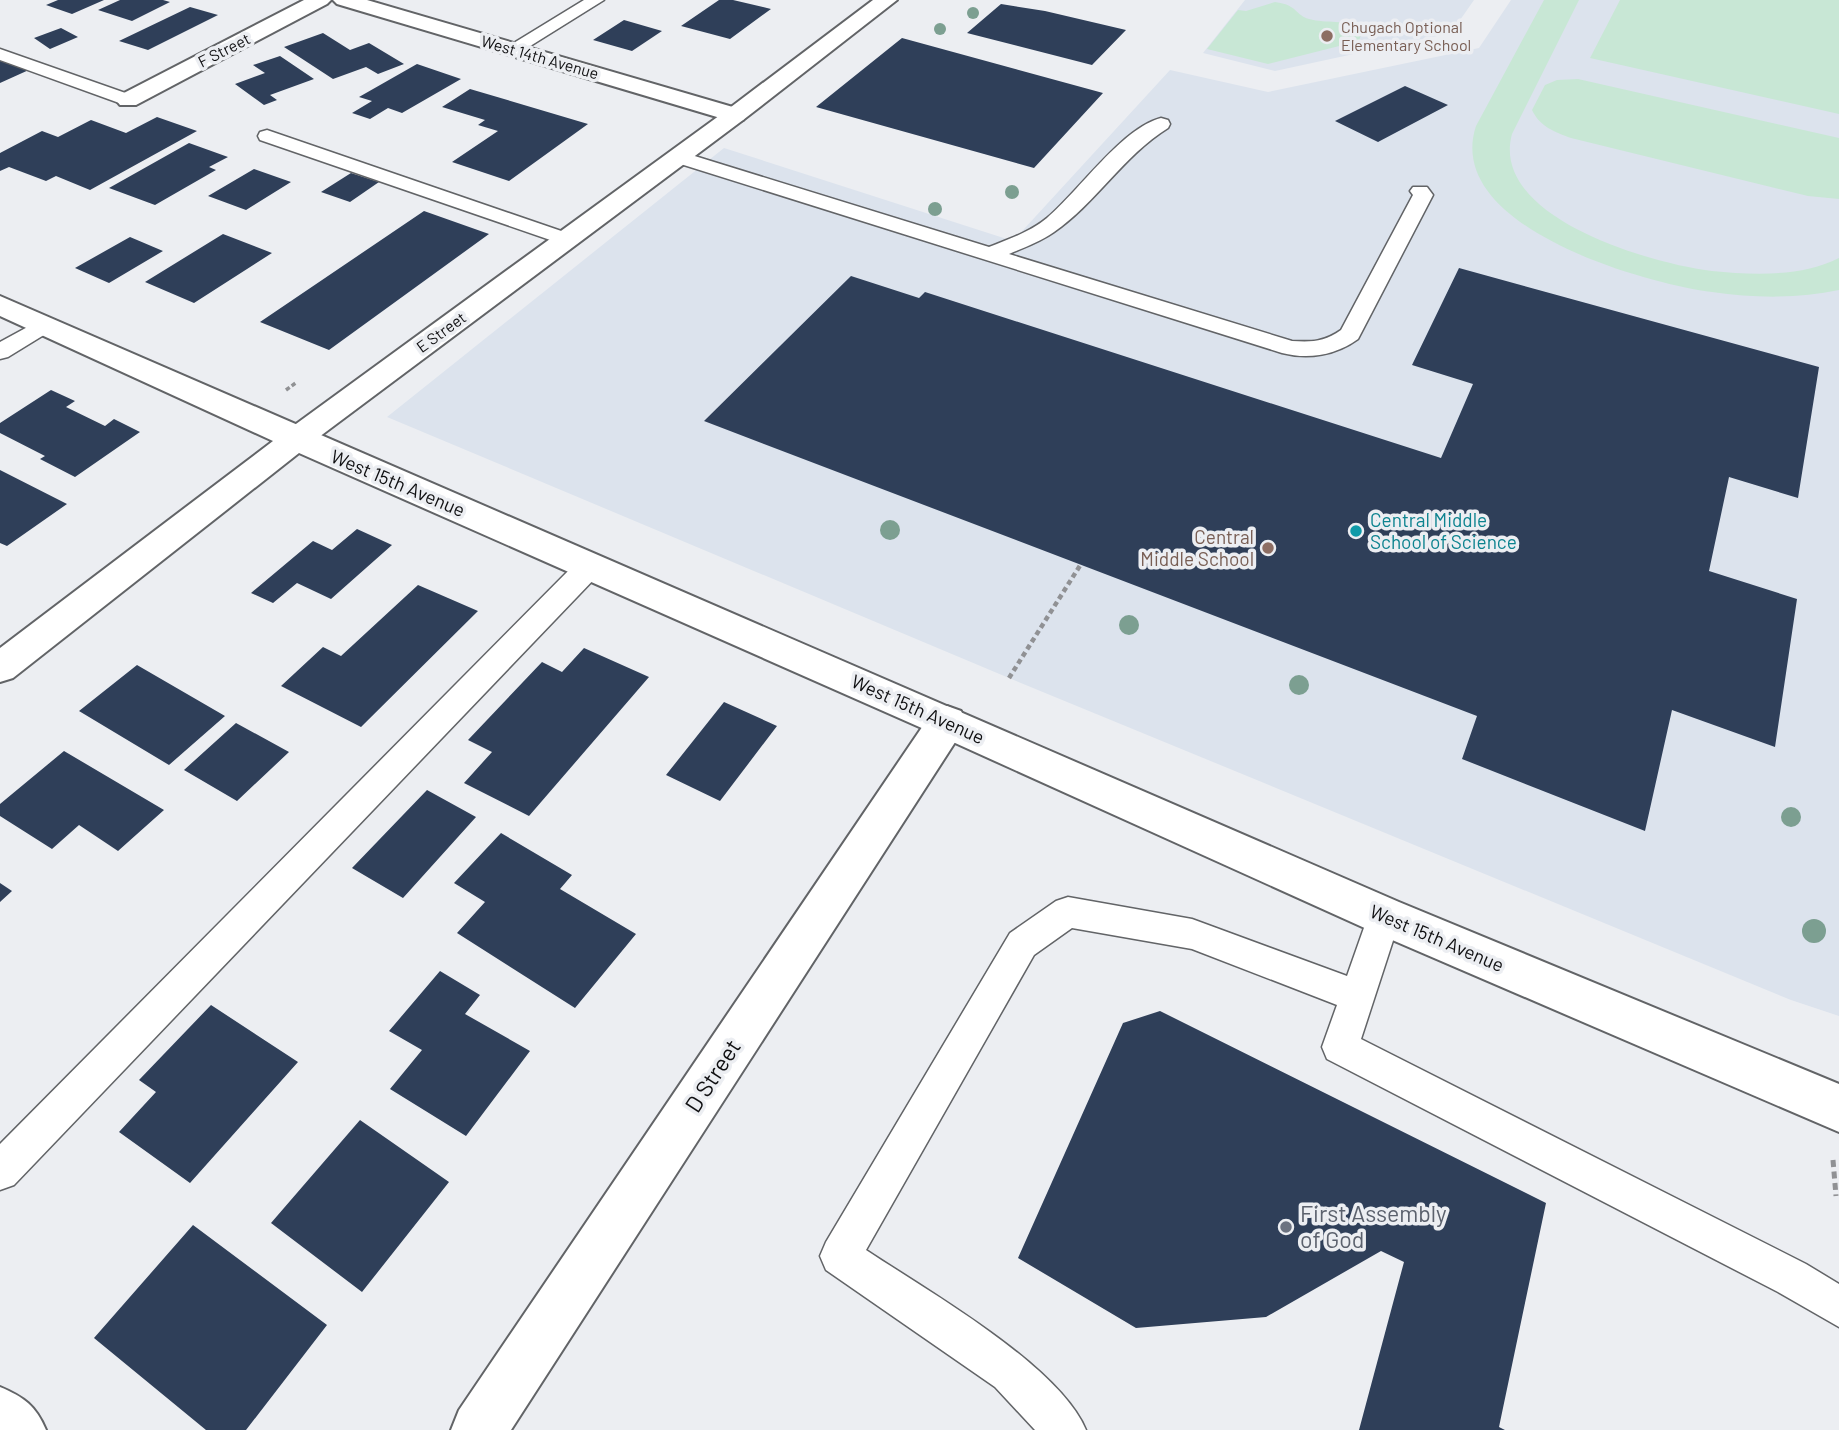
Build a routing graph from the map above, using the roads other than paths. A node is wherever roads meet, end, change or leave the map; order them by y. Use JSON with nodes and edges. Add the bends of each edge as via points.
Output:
{"nodes":[{"id":1,"x":320,"y":0,"type":"edge"},
{"id":2,"x":344,"y":0,"type":"edge"},
{"id":3,"x":596,"y":0,"type":"edge"},
{"id":4,"x":886,"y":0,"type":"edge"},
{"id":5,"x":513,"y":50,"type":"junction"},
{"id":6,"x":0,"y":54,"type":"edge"},
{"id":7,"x":128,"y":100,"type":"joint"},
{"id":8,"x":735,"y":115,"type":"junction"},
{"id":9,"x":1161,"y":124,"type":"dead end"},
{"id":10,"x":267,"y":136,"type":"dead end"},
{"id":11,"x":678,"y":157,"type":"junction"},
{"id":12,"x":1420,"y":191,"type":"dead end"},
{"id":13,"x":566,"y":239,"type":"junction"},
{"id":14,"x":990,"y":254,"type":"junction"},
{"id":15,"x":0,"y":305,"type":"edge"},
{"id":16,"x":44,"y":325,"type":"junction"},
{"id":17,"x":0,"y":352,"type":"edge"},
{"id":18,"x":296,"y":439,"type":"junction"},
{"id":19,"x":590,"y":566,"type":"junction"},
{"id":20,"x":0,"y":667,"type":"edge"},
{"id":21,"x":947,"y":722,"type":"junction"},
{"id":22,"x":1384,"y":916,"type":"junction"},
{"id":23,"x":1357,"y":996,"type":"junction"},
{"id":24,"x":1839,"y":1108,"type":"edge"},
{"id":25,"x":0,"y":1171,"type":"edge"},
{"id":26,"x":1839,"y":1307,"type":"edge"},
{"id":27,"x":0,"y":1415,"type":"edge"},
{"id":28,"x":18,"y":1430,"type":"edge"},
{"id":29,"x":479,"y":1430,"type":"edge"},
{"id":30,"x":1064,"y":1430,"type":"edge"}],
"edges":[{"from":1,"to":7,"type":"street","name":"F Street"},
{"from":2,"to":5,"type":"street","name":"West 14th Avenue"},
{"from":3,"to":5,"type":"lane"},
{"from":4,"to":8,"type":"street","name":"E Street"},
{"from":5,"to":8,"type":"street","name":"West 14th Avenue"},
{"from":6,"to":7,"type":"lane"},
{"from":8,"to":11,"type":"street","name":"E Street"},
{"from":9,"to":14,"type":"lane","via":[[1130,144],[1053,223]]},
{"from":10,"to":13,"type":"lane"},
{"from":11,"to":13,"type":"street","name":"E Street"},
{"from":11,"to":14,"type":"lane"},
{"from":12,"to":14,"type":"lane","via":[[1418,209],[1350,334],[1335,345],[1314,349],[1290,348]]},
{"from":13,"to":18,"type":"street","name":"E Street"},
{"from":15,"to":16,"type":"street","name":"West 15th Avenue"},
{"from":16,"to":17,"type":"lane"},
{"from":16,"to":18,"type":"street","name":"West 15th Avenue"},
{"from":18,"to":19,"type":"street","name":"West 15th Avenue"},
{"from":18,"to":20,"type":"street","name":"E Street"},
{"from":19,"to":21,"type":"street","name":"West 15th Avenue"},
{"from":19,"to":25,"type":"lane"},
{"from":21,"to":22,"type":"street","name":"West 15th Avenue"},
{"from":21,"to":29,"type":"street","name":"D Street"},
{"from":22,"to":23,"type":"lane"},
{"from":22,"to":24,"type":"street","name":"West 15th Avenue"},
{"from":23,"to":26,"type":"lane","via":[[1340,1047],[1791,1278]]},
{"from":23,"to":30,"type":"lane","via":[[1192,934],[1068,912],[1021,944],[840,1256],[1010,1372]]},
{"from":27,"to":28,"type":"street"}]}
